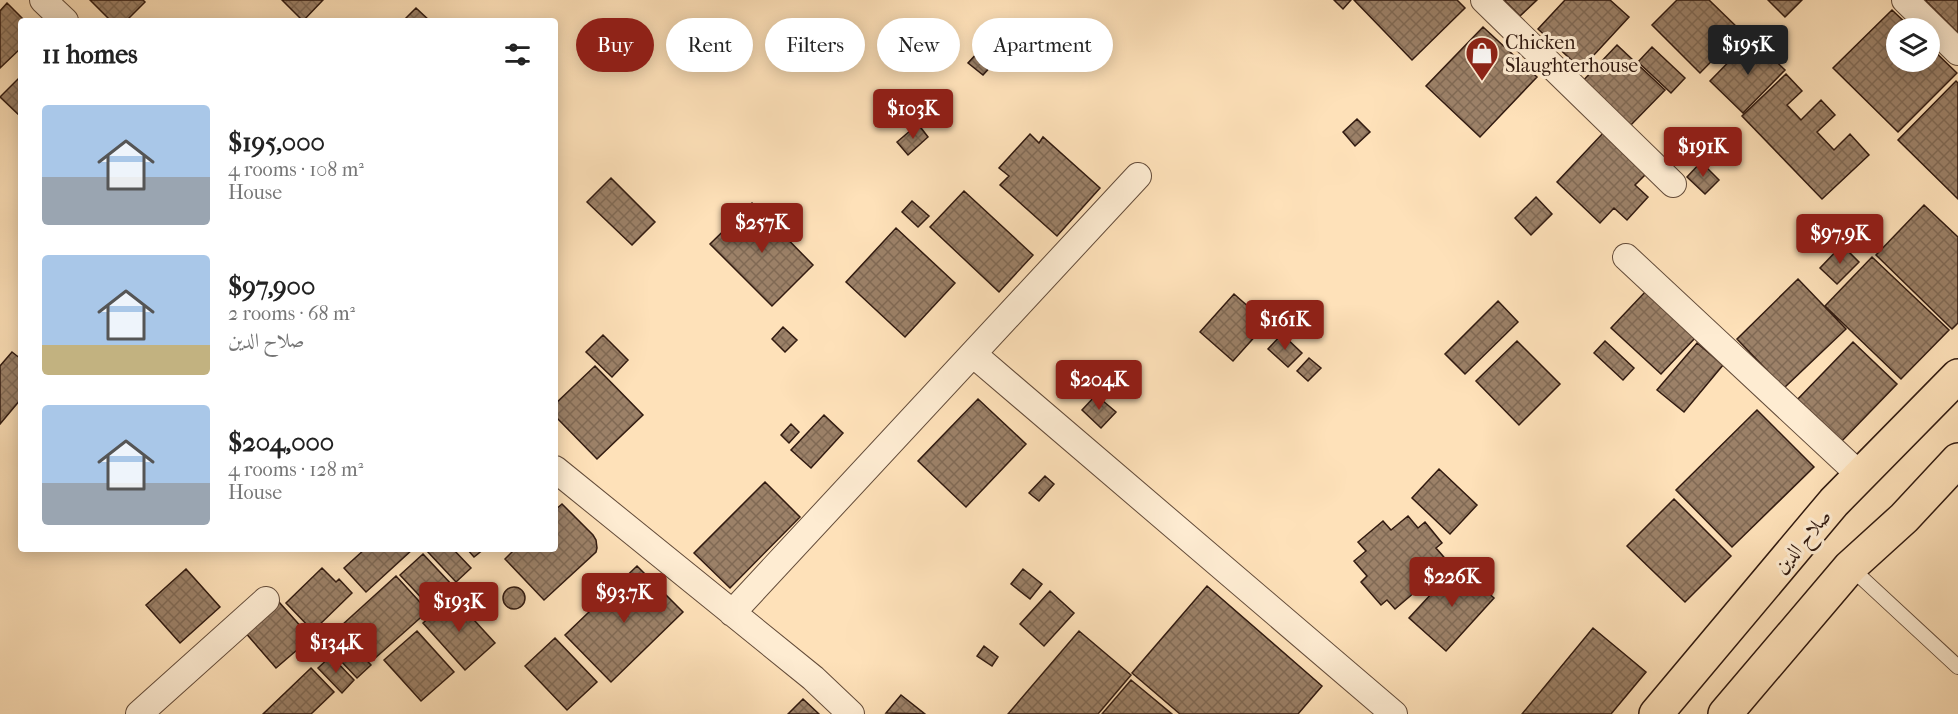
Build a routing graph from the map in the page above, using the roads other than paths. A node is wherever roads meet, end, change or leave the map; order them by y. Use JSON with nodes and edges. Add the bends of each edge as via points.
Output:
{"nodes":[{"id":1,"x":43,"y":0,"type":"edge"},
{"id":2,"x":1484,"y":0,"type":"edge"},
{"id":3,"x":1905,"y":0,"type":"edge"},
{"id":4,"x":62,"y":18,"type":"edge"},
{"id":5,"x":1958,"y":52,"type":"edge"},
{"id":6,"x":1138,"y":176,"type":"dead end"},
{"id":7,"x":1673,"y":184,"type":"dead end"},
{"id":8,"x":1626,"y":257,"type":"dead end"},
{"id":9,"x":973,"y":354,"type":"junction"},
{"id":10,"x":1958,"y":376,"type":"edge"},
{"id":11,"x":1958,"y":460,"type":"edge"},
{"id":12,"x":558,"y":472,"type":"edge"},
{"id":13,"x":1861,"y":476,"type":"junction"},
{"id":14,"x":1850,"y":567,"type":"junction"},
{"id":15,"x":266,"y":600,"type":"dead end"},
{"id":16,"x":732,"y":613,"type":"junction"},
{"id":17,"x":1958,"y":667,"type":"edge"},
{"id":18,"x":139,"y":714,"type":"edge"},
{"id":19,"x":851,"y":714,"type":"edge"},
{"id":20,"x":1394,"y":714,"type":"edge"},
{"id":21,"x":1656,"y":714,"type":"edge"},
{"id":22,"x":1725,"y":714,"type":"edge"}],
"edges":[{"from":1,"to":4,"type":"street"},
{"from":2,"to":7,"type":"street"},
{"from":3,"to":5,"type":"street"},
{"from":6,"to":9,"type":"street"},
{"from":8,"to":13,"type":"street"},
{"from":9,"to":16,"type":"street"},
{"from":9,"to":20,"type":"street"},
{"from":10,"to":13,"type":"highway","name":"صلاح الدين"},
{"from":11,"to":14,"type":"highway","via":[[1904,518]]},
{"from":12,"to":16,"type":"street"},
{"from":13,"to":21,"type":"highway","name":"صلاح الدين","via":[[1834,502]]},
{"from":14,"to":17,"type":"lane"},
{"from":14,"to":22,"type":"highway"},
{"from":15,"to":18,"type":"street"},
{"from":16,"to":19,"type":"street"}]}
